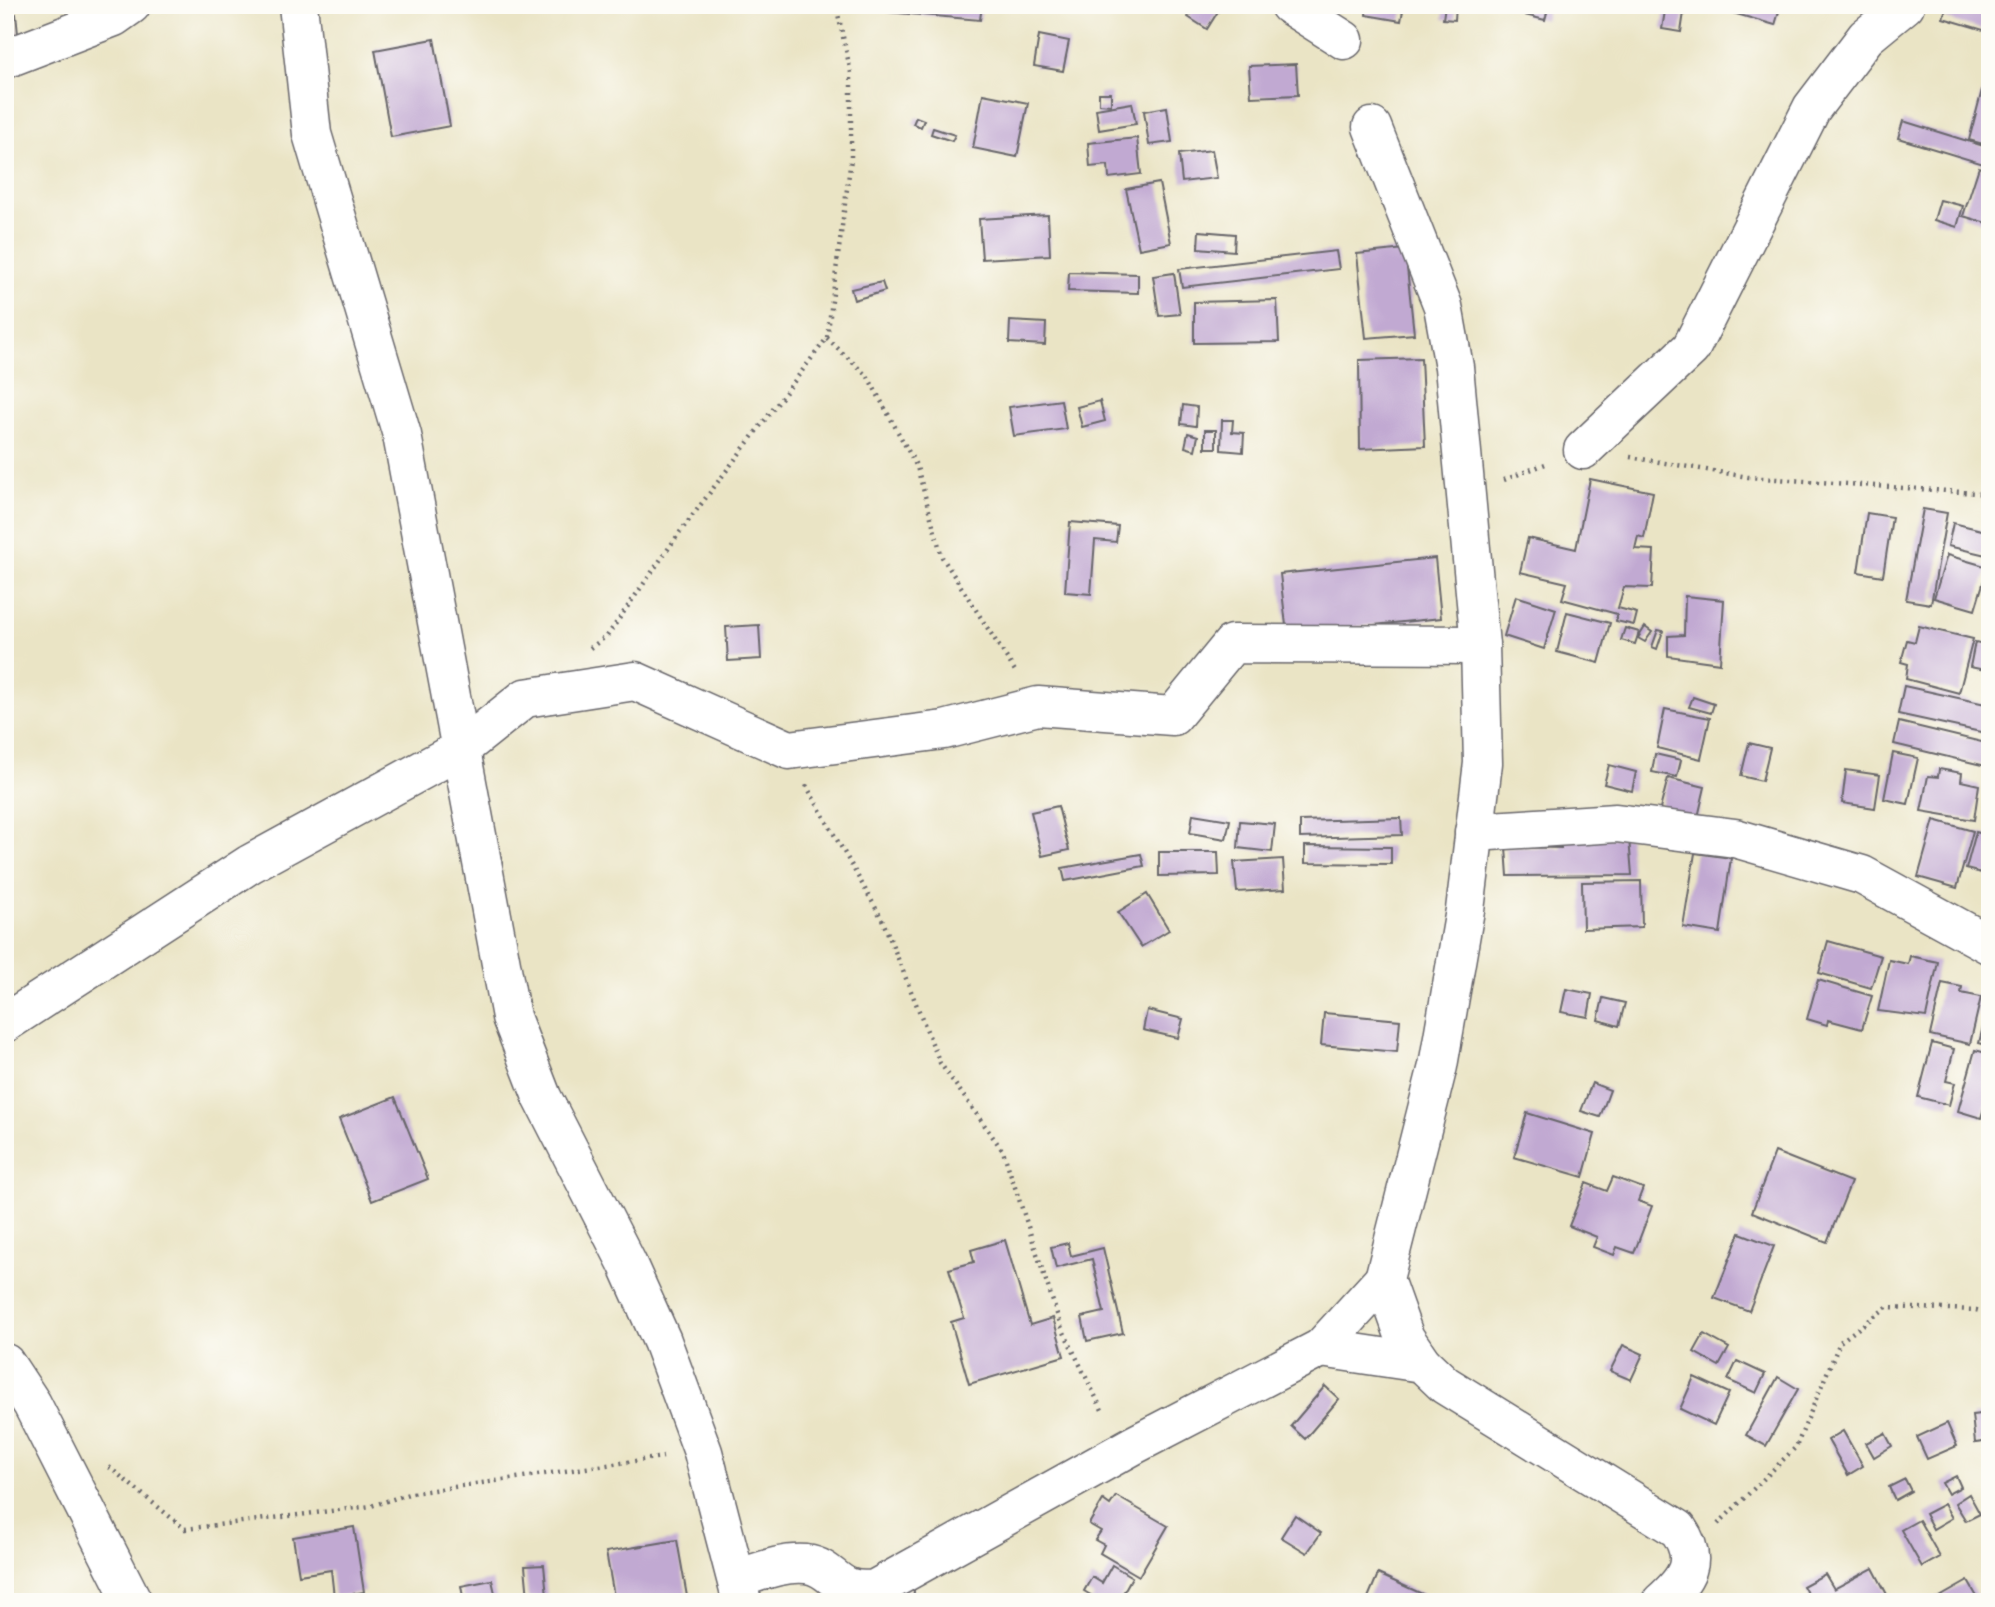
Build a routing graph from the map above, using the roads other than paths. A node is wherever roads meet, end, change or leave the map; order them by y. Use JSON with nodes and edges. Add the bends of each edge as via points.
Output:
{"nodes":[{"id":1,"x":131,"y":5,"type":"edge"},
{"id":2,"x":298,"y":5,"type":"edge"},
{"id":3,"x":1289,"y":5,"type":"edge"},
{"id":4,"x":1905,"y":5,"type":"edge"},
{"id":5,"x":1344,"y":40,"type":"dead end"},
{"id":6,"x":5,"y":59,"type":"edge"},
{"id":7,"x":1372,"y":127,"type":"dead end"},
{"id":8,"x":1583,"y":450,"type":"road end"},
{"id":9,"x":1480,"y":645,"type":"junction"},
{"id":10,"x":461,"y":748,"type":"junction"},
{"id":11,"x":1474,"y":832,"type":"junction"},
{"id":12,"x":1990,"y":945,"type":"edge"},
{"id":13,"x":5,"y":1023,"type":"edge"},
{"id":14,"x":1384,"y":1279,"type":"junction"},
{"id":15,"x":1321,"y":1348,"type":"junction"},
{"id":16,"x":5,"y":1363,"type":"edge"},
{"id":17,"x":1422,"y":1363,"type":"junction"},
{"id":18,"x":739,"y":1590,"type":"edge"},
{"id":19,"x":133,"y":1602,"type":"edge"},
{"id":20,"x":1661,"y":1602,"type":"edge"}],
"edges":[{"from":1,"to":6,"type":"street","via":[[114,17]]},
{"from":2,"to":10,"type":"street","via":[[312,134],[402,435]]},
{"from":3,"to":5,"type":"street"},
{"from":4,"to":8,"type":"street","via":[[1866,37],[1812,108],[1691,348]]},
{"from":7,"to":9,"type":"street","via":[[1443,306],[1454,367]]},
{"from":9,"to":10,"type":"street","via":[[1232,644],[1173,716],[1038,706],[944,730],[789,750],[635,681],[525,698]]},
{"from":9,"to":11,"type":"street","via":[[1483,763]]},
{"from":10,"to":13,"type":"street","via":[[250,864]]},
{"from":10,"to":18,"type":"street","via":[[512,1017],[542,1097],[662,1341],[703,1452]]},
{"from":11,"to":12,"type":"street","via":[[1616,823],[1735,838],[1862,875]]},
{"from":11,"to":14,"type":"street","via":[[1438,1066]]},
{"from":14,"to":15,"type":"street"},
{"from":14,"to":17,"type":"street","via":[[1405,1338]]},
{"from":15,"to":17,"type":"street"},
{"from":15,"to":18,"type":"street","via":[[1134,1445],[875,1589],[844,1587],[808,1564],[777,1566]]},
{"from":16,"to":19,"type":"street","via":[[32,1404]]},
{"from":17,"to":20,"type":"street","via":[[1445,1385],[1668,1521],[1687,1542],[1690,1558],[1687,1573]]}]}
